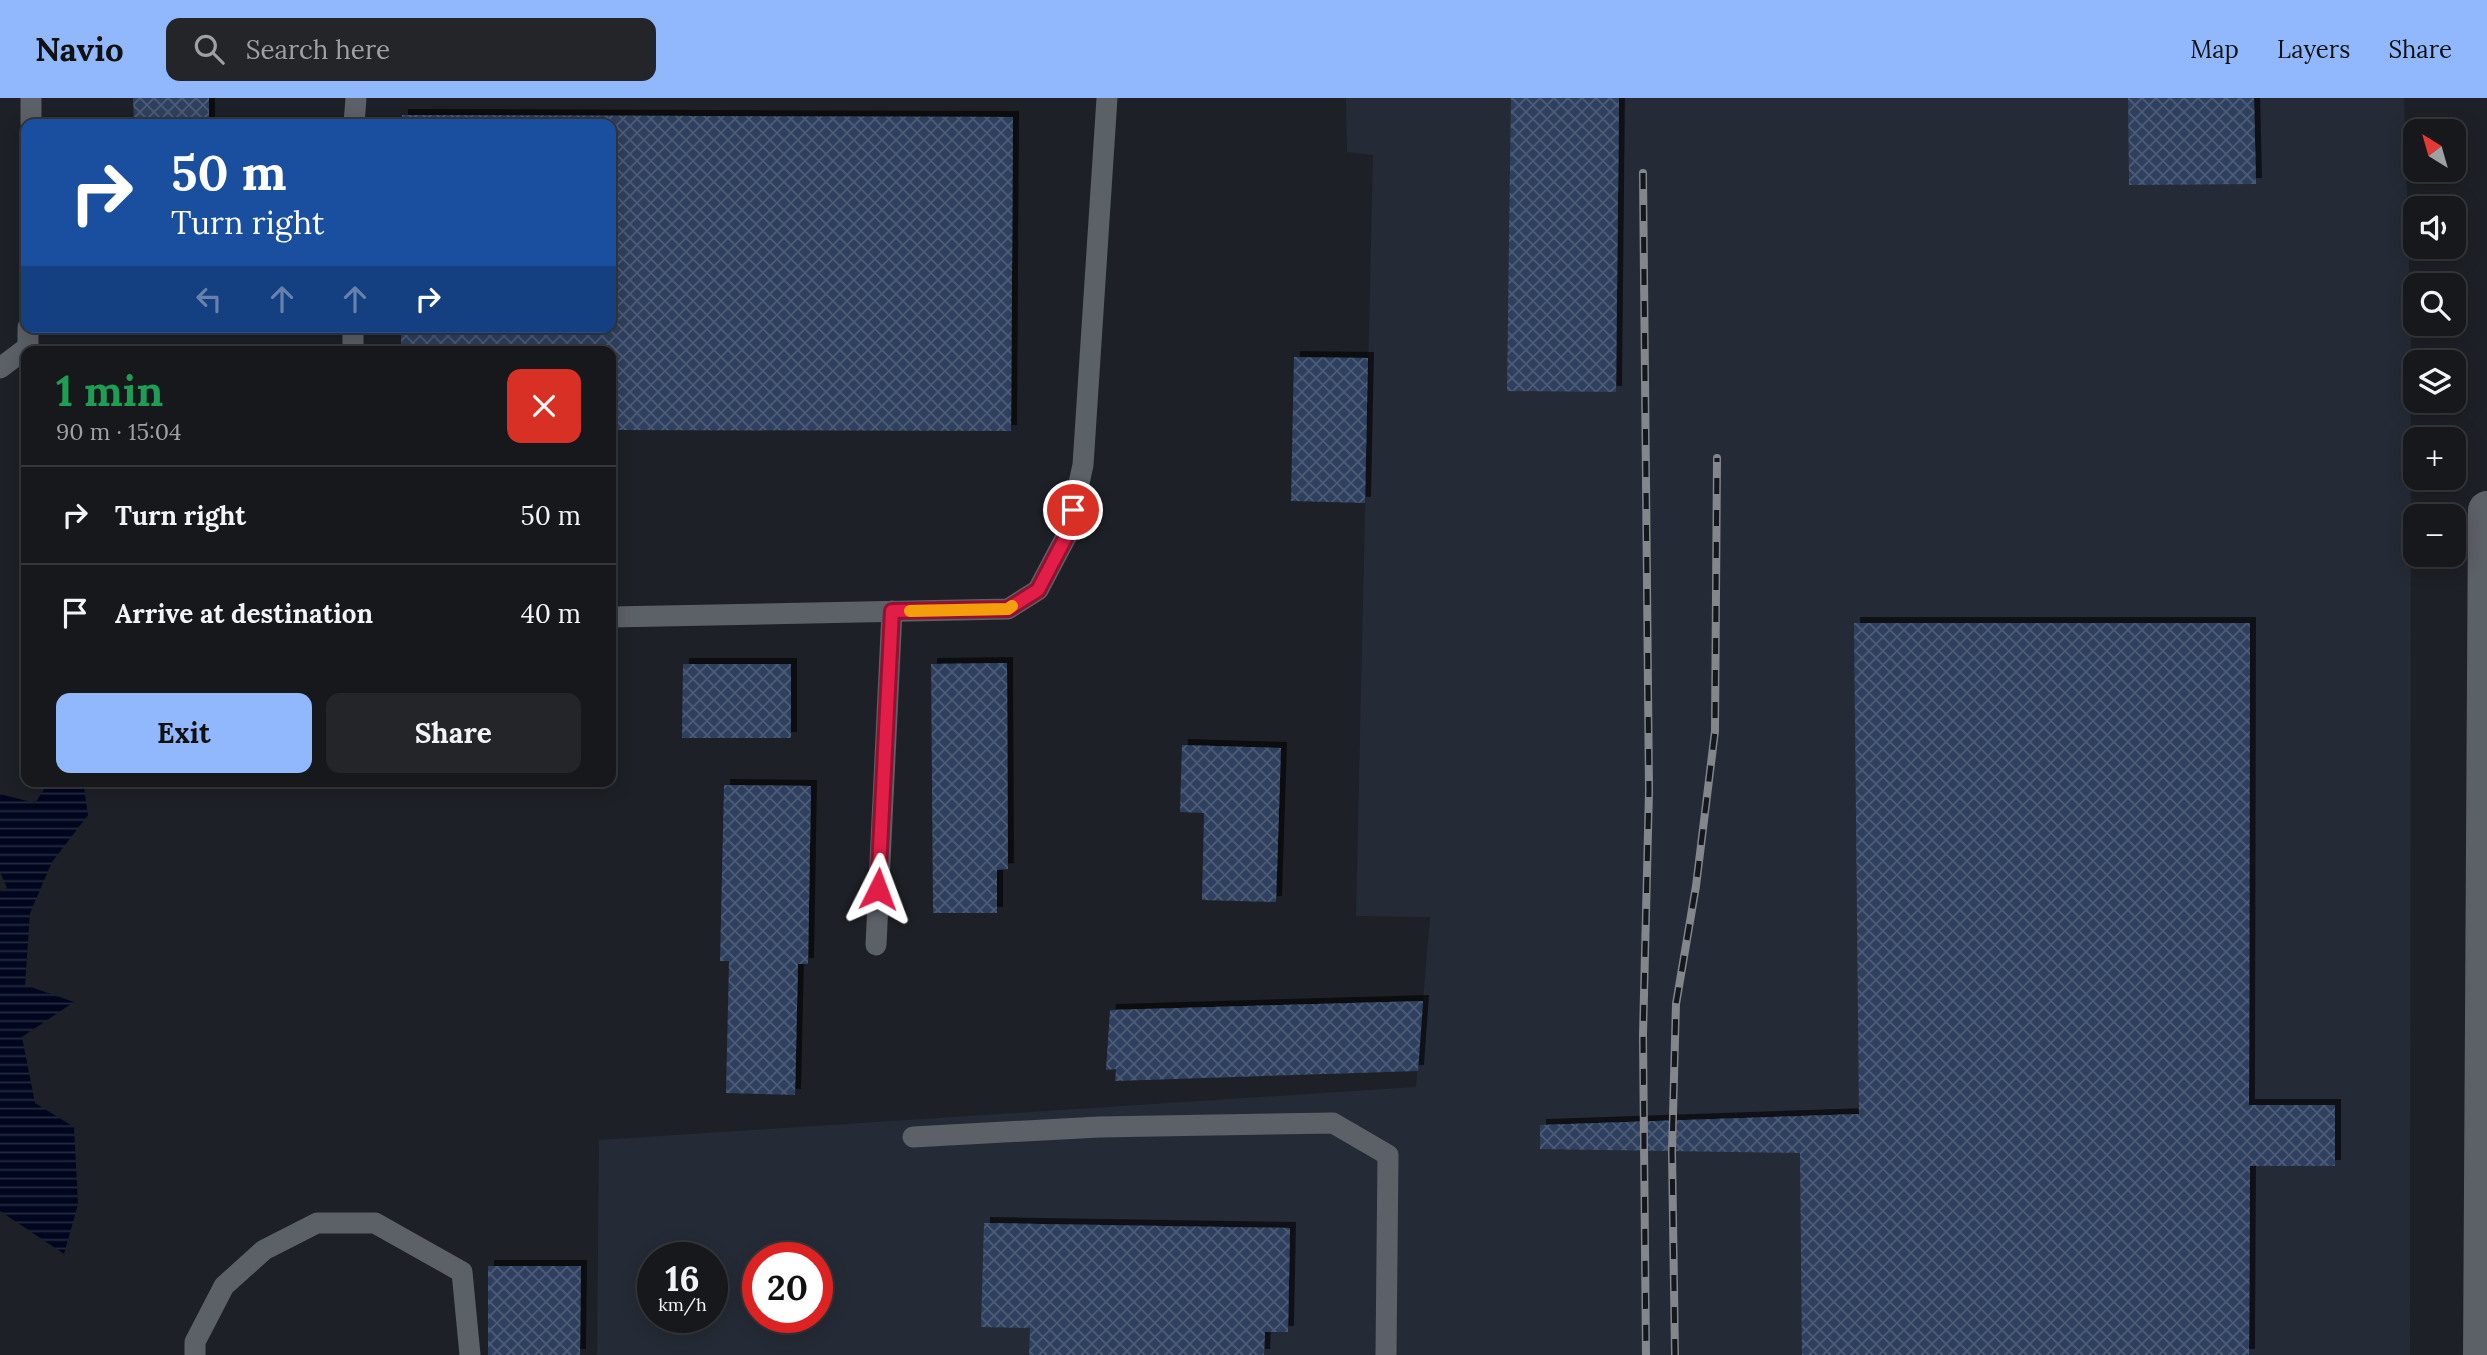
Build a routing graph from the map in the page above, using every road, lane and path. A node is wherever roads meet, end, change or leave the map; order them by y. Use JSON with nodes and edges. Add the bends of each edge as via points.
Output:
{"nodes":[{"id":1,"x":31,"y":98,"type":"edge"},
{"id":2,"x":356,"y":98,"type":"edge"},
{"id":3,"x":1107,"y":98,"type":"edge"},
{"id":4,"x":31,"y":119,"type":"edge"},
{"id":5,"x":354,"y":119,"type":"edge"},
{"id":6,"x":21,"y":352,"type":"edge"},
{"id":7,"x":0,"y":368,"type":"edge"},
{"id":8,"x":2487,"y":510,"type":"edge"},
{"id":9,"x":892,"y":611,"type":"junction"},
{"id":10,"x":616,"y":617,"type":"edge"},
{"id":11,"x":876,"y":945,"type":"dead end"},
{"id":12,"x":913,"y":1137,"type":"dead end"},
{"id":13,"x":195,"y":1355,"type":"edge"},
{"id":14,"x":470,"y":1355,"type":"edge"},
{"id":15,"x":1386,"y":1355,"type":"edge"},
{"id":16,"x":2482,"y":1355,"type":"edge"}],
"edges":[{"from":1,"to":4,"type":"lane"},
{"from":2,"to":5,"type":"lane"},
{"from":3,"to":9,"type":"lane","via":[[1083,465],[1068,533],[1038,590],[1008,609]]},
{"from":6,"to":7,"type":"lane"},
{"from":8,"to":16,"type":"main road"},
{"from":9,"to":10,"type":"lane"},
{"from":9,"to":11,"type":"lane"},
{"from":12,"to":15,"type":"lane","via":[[1099,1127],[1333,1123],[1388,1154]]},
{"from":13,"to":14,"type":"lane","via":[[195,1342],[224,1286],[264,1250],[317,1223],[375,1223],[462,1272]]}]}
